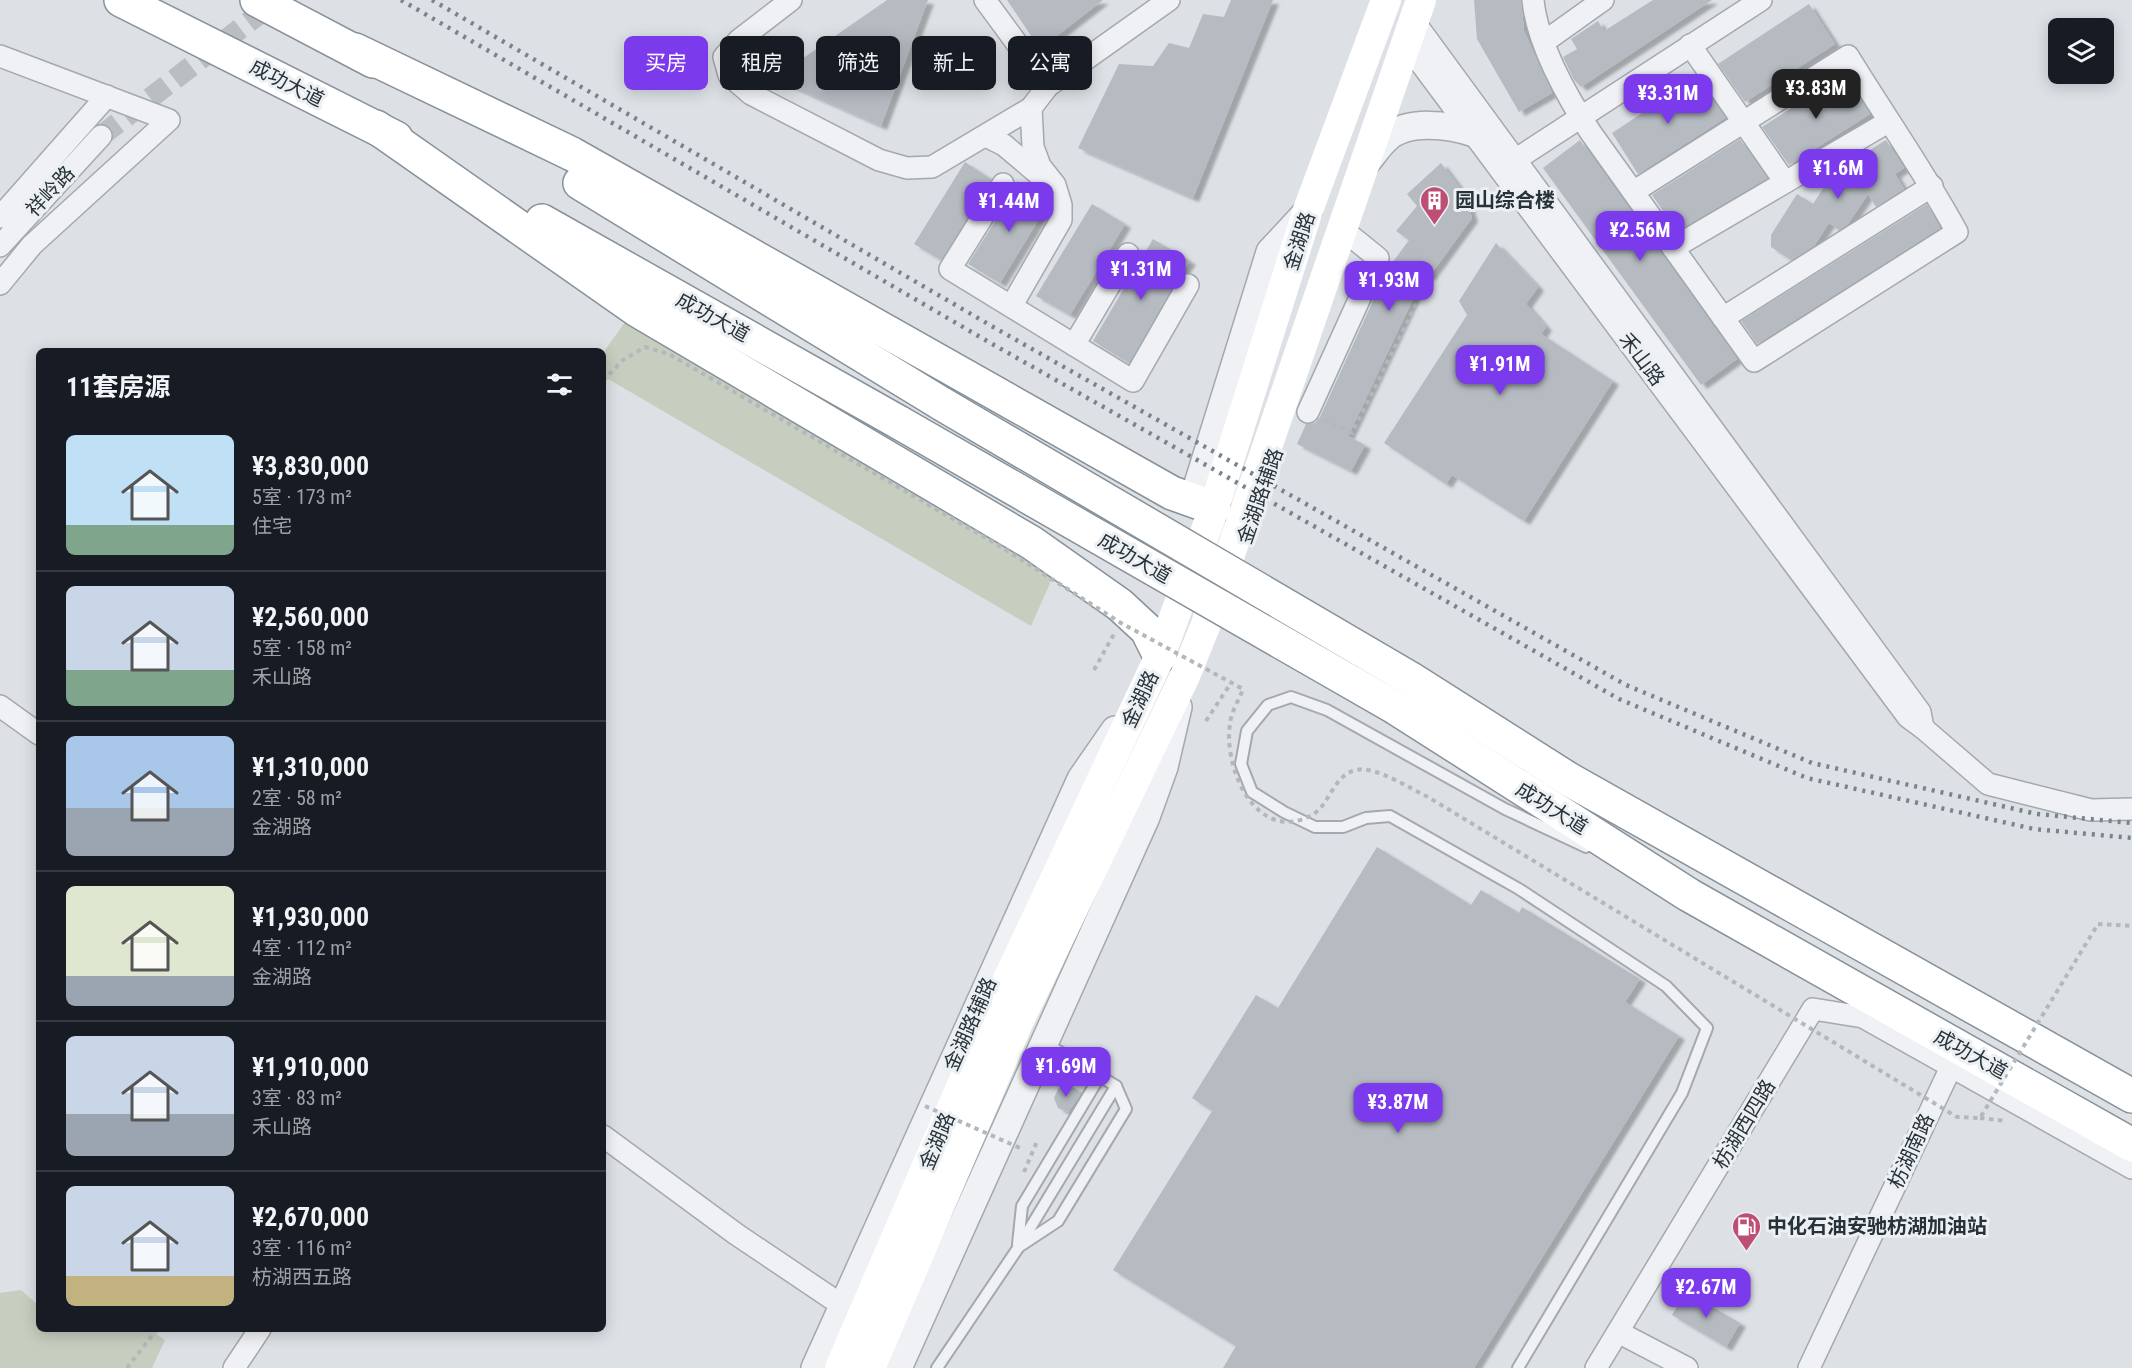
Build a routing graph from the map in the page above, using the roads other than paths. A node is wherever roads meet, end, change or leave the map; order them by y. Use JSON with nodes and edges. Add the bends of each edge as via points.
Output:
{"nodes":[{"id":1,"x":121,"y":0,"type":"edge"},
{"id":2,"x":791,"y":0,"type":"edge"},
{"id":3,"x":985,"y":0,"type":"edge"},
{"id":4,"x":1168,"y":0,"type":"edge"},
{"id":5,"x":1533,"y":0,"type":"edge"},
{"id":6,"x":1603,"y":0,"type":"edge"},
{"id":7,"x":1761,"y":0,"type":"edge"},
{"id":8,"x":264,"y":3,"type":"edge"},
{"id":9,"x":1398,"y":10,"type":"edge"},
{"id":10,"x":1011,"y":36,"type":"edge"},
{"id":11,"x":1544,"y":42,"type":"junction"},
{"id":12,"x":1690,"y":45,"type":"junction"},
{"id":13,"x":355,"y":50,"type":"junction"},
{"id":14,"x":1092,"y":54,"type":"edge"},
{"id":15,"x":0,"y":56,"type":"edge"},
{"id":16,"x":1045,"y":90,"type":"edge"},
{"id":17,"x":107,"y":96,"type":"junction"},
{"id":18,"x":1031,"y":108,"type":"junction"},
{"id":19,"x":1580,"y":117,"type":"junction"},
{"id":20,"x":1888,"y":122,"type":"junction"},
{"id":21,"x":1742,"y":123,"type":"junction"},
{"id":22,"x":376,"y":127,"type":"junction"},
{"id":23,"x":1474,"y":133,"type":"junction"},
{"id":24,"x":101,"y":136,"type":"tunnel mouth"},
{"id":25,"x":986,"y":136,"type":"junction"},
{"id":26,"x":1515,"y":160,"type":"junction"},
{"id":27,"x":1363,"y":167,"type":"junction"},
{"id":28,"x":1785,"y":182,"type":"junction"},
{"id":29,"x":1003,"y":184,"type":"dead end"},
{"id":30,"x":1055,"y":186,"type":"junction"},
{"id":31,"x":1932,"y":186,"type":"junction"},
{"id":32,"x":1633,"y":192,"type":"junction"},
{"id":33,"x":0,"y":217,"type":"edge"},
{"id":34,"x":1342,"y":230,"type":"junction"},
{"id":35,"x":0,"y":246,"type":"edge"},
{"id":36,"x":1673,"y":248,"type":"junction"},
{"id":37,"x":1128,"y":254,"type":"dead end"},
{"id":38,"x":0,"y":284,"type":"edge"},
{"id":39,"x":1188,"y":285,"type":"dead end"},
{"id":40,"x":1012,"y":305,"type":"junction"},
{"id":41,"x":1723,"y":318,"type":"junction"},
{"id":42,"x":1074,"y":345,"type":"junction"},
{"id":43,"x":1308,"y":412,"type":"road end"},
{"id":44,"x":1204,"y":504,"type":"junction"},
{"id":45,"x":1172,"y":666,"type":"junction"},
{"id":46,"x":1144,"y":690,"type":"junction"},
{"id":47,"x":0,"y":706,"type":"edge"},
{"id":48,"x":1917,"y":719,"type":"junction"},
{"id":49,"x":36,"y":732,"type":"edge"},
{"id":50,"x":2132,"y":808,"type":"edge"},
{"id":51,"x":1689,"y":895,"type":"junction"},
{"id":52,"x":1017,"y":1025,"type":"junction"},
{"id":53,"x":1044,"y":1042,"type":"junction"},
{"id":54,"x":1952,"y":1065,"type":"junction"},
{"id":55,"x":1100,"y":1076,"type":"junction"},
{"id":56,"x":1116,"y":1086,"type":"junction"},
{"id":57,"x":2132,"y":1096,"type":"edge"},
{"id":58,"x":606,"y":1138,"type":"edge"},
{"id":59,"x":2132,"y":1145,"type":"edge"},
{"id":60,"x":2132,"y":1168,"type":"edge"},
{"id":61,"x":1018,"y":1248,"type":"junction"},
{"id":62,"x":843,"y":1306,"type":"junction"},
{"id":63,"x":258,"y":1332,"type":"edge"},
{"id":64,"x":1618,"y":1332,"type":"junction"},
{"id":65,"x":234,"y":1368,"type":"edge"},
{"id":66,"x":815,"y":1368,"type":"edge"},
{"id":67,"x":840,"y":1368,"type":"edge"},
{"id":68,"x":870,"y":1368,"type":"edge"},
{"id":69,"x":898,"y":1368,"type":"edge"},
{"id":70,"x":937,"y":1368,"type":"edge"},
{"id":71,"x":1518,"y":1368,"type":"edge"},
{"id":72,"x":1596,"y":1368,"type":"edge"},
{"id":73,"x":1687,"y":1368,"type":"edge"},
{"id":74,"x":1809,"y":1368,"type":"edge"}],
"edges":[{"from":1,"to":22,"type":"highway","name":"成功大道"},
{"from":2,"to":25,"type":"street","via":[[739,40],[724,57],[729,75],[751,93],[879,160],[907,168],[932,167]]},
{"from":3,"to":10,"type":"street"},
{"from":4,"to":14,"type":"street"},
{"from":5,"to":11,"type":"street","via":[[1534,16]]},
{"from":6,"to":11,"type":"street"},
{"from":7,"to":12,"type":"street"},
{"from":8,"to":13,"type":"highway","name":"成功大道"},
{"from":9,"to":23,"type":"street","name":"禾山路"},
{"from":9,"to":26,"type":"street","name":"禾山路"},
{"from":9,"to":27,"type":"main road","name":"金湖路"},
{"from":9,"to":44,"type":"main road","name":"金湖路","via":[[1308,210]]},
{"from":11,"to":19,"type":"street"},
{"from":12,"to":19,"type":"street"},
{"from":12,"to":21,"type":"street"},
{"from":13,"to":44,"type":"highway","via":[[572,154],[1151,481]]},
{"from":13,"to":57,"type":"highway","name":"成功大道","bridge":true,"via":[[549,163],[942,404],[1411,678],[1570,780]]},
{"from":15,"to":17,"type":"street"},
{"from":16,"to":18,"type":"street"},
{"from":17,"to":33,"type":"street"},
{"from":17,"to":38,"type":"street","via":[[169,120],[32,245]]},
{"from":18,"to":25,"type":"street"},
{"from":18,"to":30,"type":"street","via":[[1033,147],[1040,166]]},
{"from":19,"to":26,"type":"street"},
{"from":19,"to":32,"type":"street"},
{"from":20,"to":21,"type":"street","via":[[1848,56]]},
{"from":20,"to":28,"type":"street"},
{"from":20,"to":31,"type":"street"},
{"from":21,"to":28,"type":"street"},
{"from":21,"to":32,"type":"street"},
{"from":22,"to":45,"type":"highway","via":[[637,310],[1032,543],[1120,604],[1147,630]]},
{"from":22,"to":51,"type":"highway","name":"成功大道","bridge":true,"via":[[1396,708]]},
{"from":23,"to":27,"type":"street","via":[[1453,126],[1421,125],[1388,136]]},
{"from":23,"to":48,"type":"street","name":"禾山路"},
{"from":24,"to":35,"type":"street","name":"祥岭路"},
{"from":25,"to":30,"type":"street","via":[[1005,145]]},
{"from":26,"to":48,"type":"street","name":"禾山路"},
{"from":27,"to":34,"type":"main road","name":"金湖路"},
{"from":28,"to":36,"type":"street"},
{"from":29,"to":40,"type":"street","via":[[950,268]]},
{"from":30,"to":40,"type":"street","via":[[1062,220]]},
{"from":31,"to":41,"type":"street"},
{"from":31,"to":41,"type":"street","via":[[1957,232],[1754,361]]},
{"from":32,"to":36,"type":"street"},
{"from":34,"to":43,"type":"street","via":[[1378,258]]},
{"from":34,"to":45,"type":"main road","name":"金湖路","via":[[1252,498]]},
{"from":36,"to":41,"type":"street"},
{"from":37,"to":42,"type":"street"},
{"from":39,"to":42,"type":"street","via":[[1133,381]]},
{"from":40,"to":42,"type":"street"},
{"from":44,"to":45,"type":"main road","name":"金湖路"},
{"from":45,"to":46,"type":"main road","name":"金湖路"},
{"from":45,"to":52,"type":"main road","name":"金湖路"},
{"from":45,"to":53,"type":"street","via":[[1164,767],[1146,817]]},
{"from":46,"to":62,"type":"street","name":"金湖路辅路","via":[[1081,779]]},
{"from":46,"to":67,"type":"main road","name":"金湖路","via":[[1002,992]]},
{"from":47,"to":49,"type":"street"},
{"from":48,"to":50,"type":"street","via":[[1988,784],[2091,810]]},
{"from":51,"to":59,"type":"highway","name":"成功大道"},
{"from":51,"to":71,"type":"lane","via":[[1505,809],[1327,710],[1291,697],[1268,705],[1246,731],[1241,764],[1252,792],[1315,827],[1343,827],[1366,818],[1390,816],[1520,889],[1666,986],[1707,1028],[1682,1093]]},
{"from":52,"to":53,"type":"street"},
{"from":52,"to":68,"type":"main road","name":"金湖路"},
{"from":53,"to":55,"type":"lane"},
{"from":53,"to":69,"type":"street"},
{"from":54,"to":60,"type":"street"},
{"from":54,"to":64,"type":"street","name":"枋湖西四路","via":[[1863,1017],[1813,1009]]},
{"from":54,"to":74,"type":"street","name":"枋湖南路"},
{"from":55,"to":56,"type":"lane"},
{"from":55,"to":61,"type":"lane","via":[[1022,1206]]},
{"from":56,"to":61,"type":"lane"},
{"from":56,"to":61,"type":"lane","via":[[1126,1109],[1077,1190],[1058,1221]]},
{"from":58,"to":62,"type":"street","via":[[736,1234]]},
{"from":61,"to":70,"type":"lane"},
{"from":62,"to":66,"type":"street","name":"金湖路辅路"},
{"from":63,"to":65,"type":"street"},
{"from":64,"to":72,"type":"street","name":"枋湖西四路"},
{"from":64,"to":73,"type":"street"}]}
